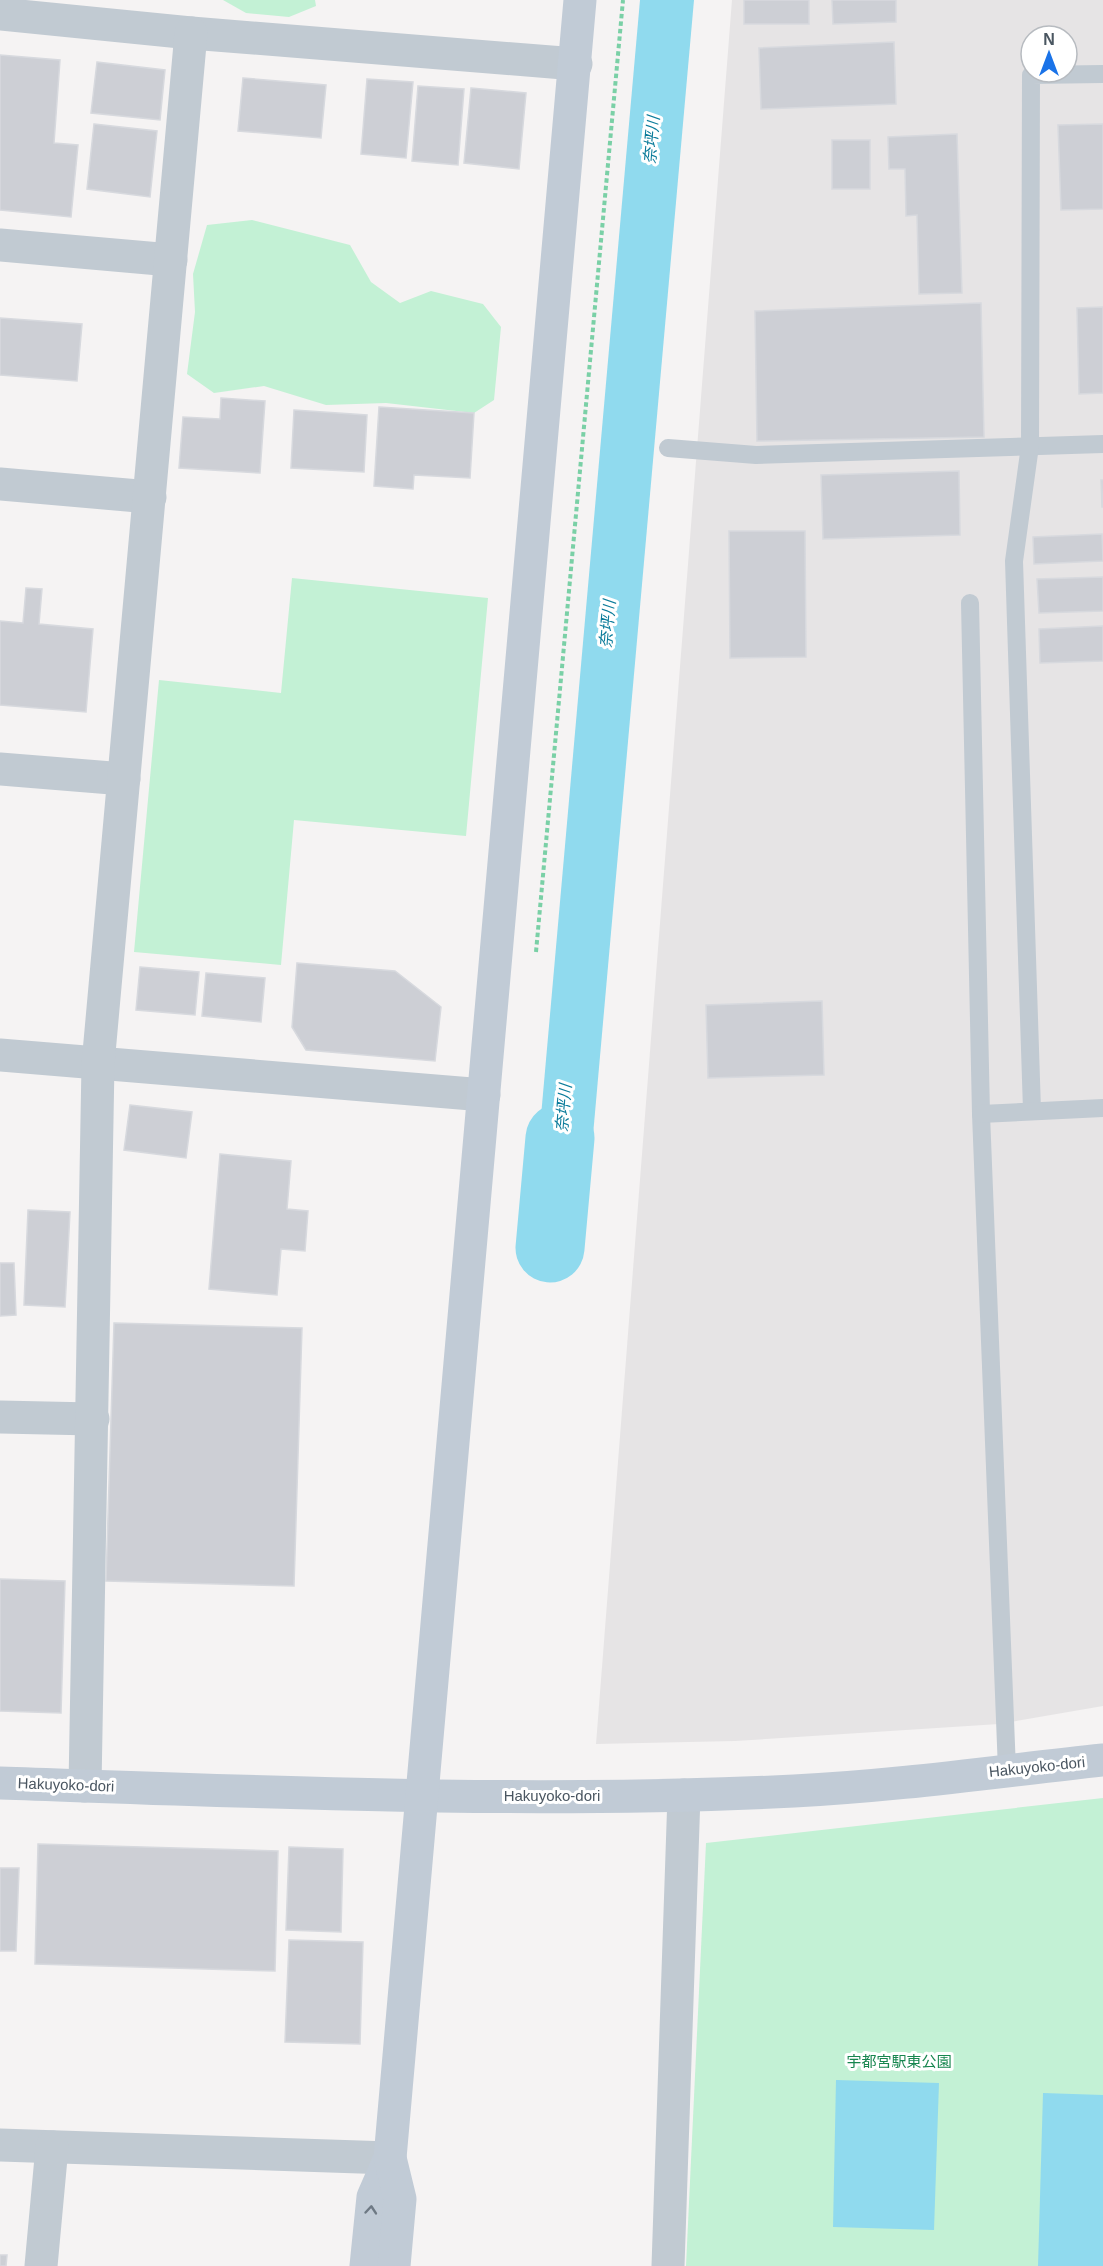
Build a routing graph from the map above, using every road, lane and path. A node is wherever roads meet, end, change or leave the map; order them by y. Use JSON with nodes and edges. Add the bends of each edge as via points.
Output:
{"nodes":[{"id":1,"x":580,"y":0,"type":"edge"},
{"id":2,"x":623,"y":0,"type":"edge"},
{"id":3,"x":0,"y":14,"type":"edge"},
{"id":4,"x":191,"y":33,"type":"junction"},
{"id":5,"x":576,"y":64,"type":"junction"},
{"id":6,"x":1103,"y":74,"type":"edge"},
{"id":7,"x":0,"y":245,"type":"edge"},
{"id":8,"x":171,"y":260,"type":"junction"},
{"id":9,"x":1103,"y":444,"type":"edge"},
{"id":10,"x":1030,"y":446,"type":"junction"},
{"id":11,"x":668,"y":448,"type":"dead end"},
{"id":12,"x":0,"y":484,"type":"edge"},
{"id":13,"x":150,"y":497,"type":"junction"},
{"id":14,"x":970,"y":603,"type":"dead end"},
{"id":15,"x":0,"y":769,"type":"edge"},
{"id":16,"x":124,"y":779,"type":"junction"},
{"id":17,"x":535,"y":962,"type":"dead end"},
{"id":18,"x":0,"y":1055,"type":"edge"},
{"id":19,"x":98,"y":1064,"type":"junction"},
{"id":20,"x":484,"y":1095,"type":"junction"},
{"id":21,"x":1103,"y":1108,"type":"edge"},
{"id":22,"x":1032,"y":1110,"type":"junction"},
{"id":23,"x":981,"y":1114,"type":"junction"},
{"id":24,"x":0,"y":1417,"type":"edge"},
{"id":25,"x":93,"y":1419,"type":"junction"},
{"id":26,"x":1103,"y":1760,"type":"edge"},
{"id":27,"x":1007,"y":1770,"type":"junction"},
{"id":28,"x":0,"y":1783,"type":"edge"},
{"id":29,"x":85,"y":1786,"type":"junction"},
{"id":30,"x":423,"y":1795,"type":"junction"},
{"id":31,"x":684,"y":1795,"type":"junction"},
{"id":32,"x":0,"y":2145,"type":"edge"},
{"id":33,"x":52,"y":2147,"type":"junction"},
{"id":34,"x":390,"y":2158,"type":"junction"},
{"id":35,"x":41,"y":2266,"type":"edge"},
{"id":36,"x":366,"y":2266,"type":"edge"},
{"id":37,"x":394,"y":2266,"type":"edge"},
{"id":38,"x":668,"y":2266,"type":"edge"}],
"edges":[{"from":1,"to":5,"type":"street"},
{"from":2,"to":17,"type":"path"},
{"from":3,"to":4,"type":"street"},
{"from":4,"to":5,"type":"street"},
{"from":4,"to":8,"type":"street"},
{"from":5,"to":20,"type":"street"},
{"from":6,"to":10,"type":"lane","via":[[1031,75]]},
{"from":7,"to":8,"type":"street"},
{"from":8,"to":13,"type":"street"},
{"from":9,"to":10,"type":"lane"},
{"from":10,"to":11,"type":"lane","via":[[756,455]]},
{"from":10,"to":22,"type":"lane","via":[[1014,561]]},
{"from":12,"to":13,"type":"street"},
{"from":13,"to":16,"type":"street"},
{"from":14,"to":23,"type":"lane"},
{"from":15,"to":16,"type":"street"},
{"from":16,"to":19,"type":"street"},
{"from":18,"to":19,"type":"street"},
{"from":19,"to":20,"type":"street"},
{"from":19,"to":25,"type":"street"},
{"from":20,"to":30,"type":"street"},
{"from":21,"to":22,"type":"lane"},
{"from":22,"to":23,"type":"lane"},
{"from":23,"to":27,"type":"lane"},
{"from":24,"to":25,"type":"street"},
{"from":25,"to":29,"type":"street"},
{"from":26,"to":27,"type":"street","name":"Hakuyoko-dori"},
{"from":27,"to":31,"type":"street","name":"Hakuyoko-dori","via":[[796,1791]]},
{"from":28,"to":29,"type":"street","name":"Hakuyoko-dori"},
{"from":29,"to":30,"type":"street","name":"Hakuyoko-dori"},
{"from":30,"to":31,"type":"street","name":"Hakuyoko-dori"},
{"from":30,"to":34,"type":"street"},
{"from":31,"to":38,"type":"street"},
{"from":32,"to":33,"type":"street"},
{"from":33,"to":34,"type":"street"},
{"from":33,"to":35,"type":"street"},
{"from":36,"to":34,"type":"street","one_way":true,"via":[[373,2197]]},
{"from":34,"to":37,"type":"street","via":[[400,2199]]}]}
